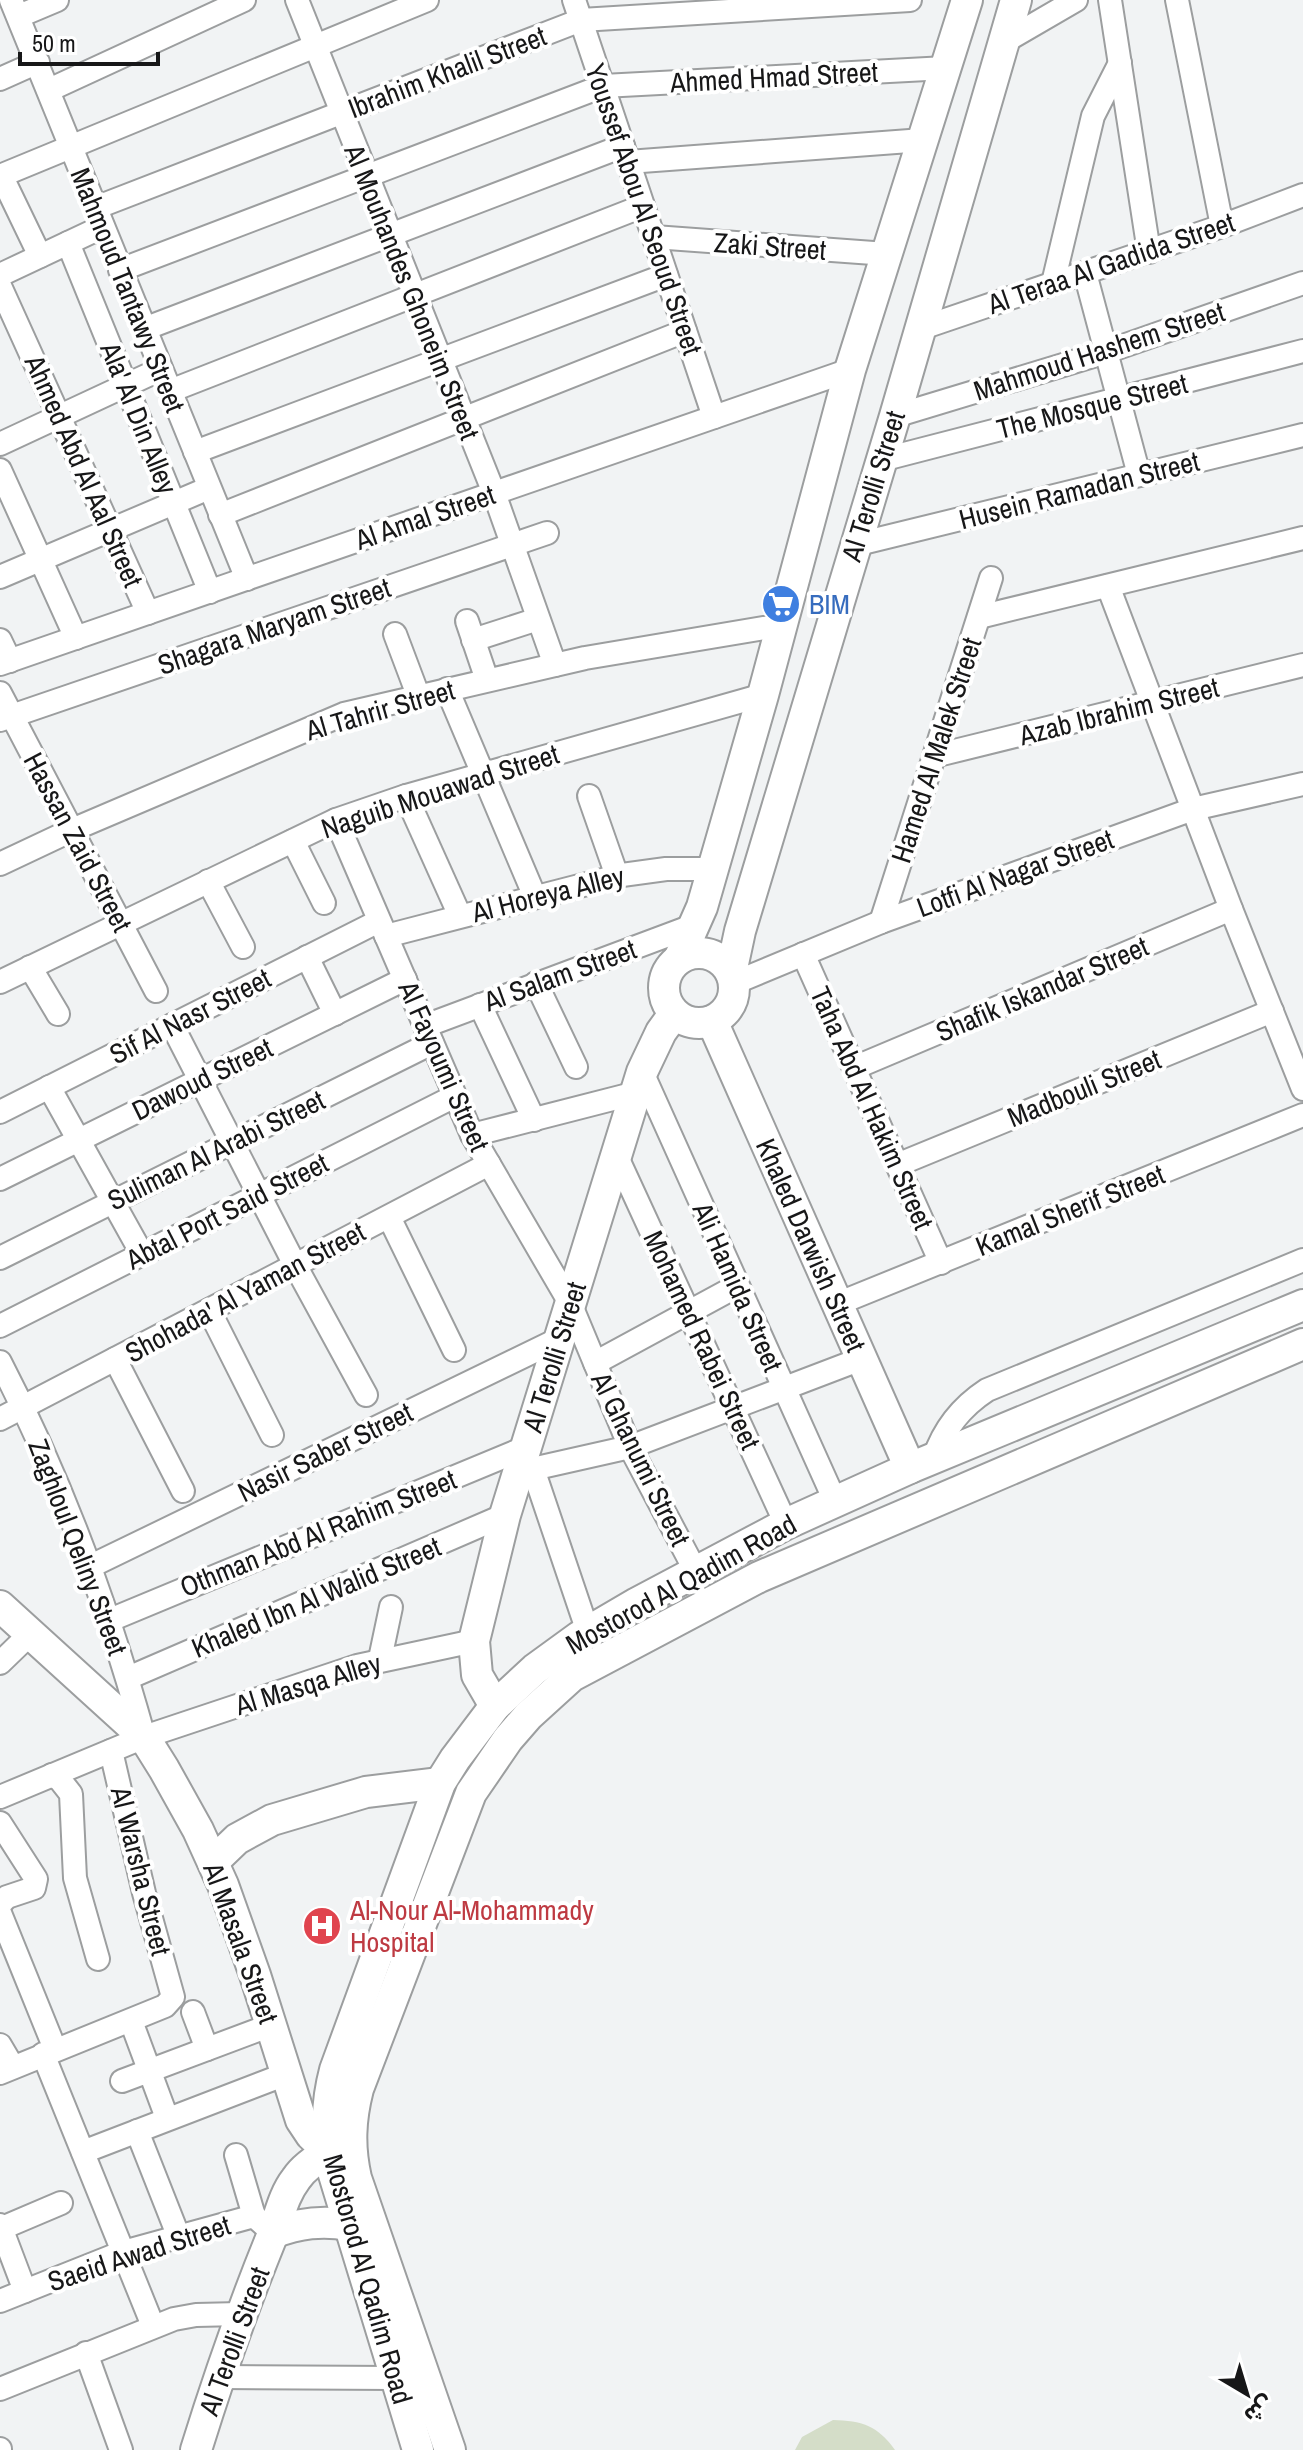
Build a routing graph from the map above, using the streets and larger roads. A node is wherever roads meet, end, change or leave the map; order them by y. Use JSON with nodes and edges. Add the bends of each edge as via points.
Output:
{"nodes":[{"id":1,"x":57,"y":0,"type":"edge"},
{"id":2,"x":244,"y":0,"type":"edge"},
{"id":3,"x":297,"y":0,"type":"edge"},
{"id":4,"x":427,"y":0,"type":"edge"},
{"id":5,"x":910,"y":0,"type":"edge"},
{"id":6,"x":967,"y":0,"type":"edge"},
{"id":7,"x":1016,"y":0,"type":"edge"},
{"id":8,"x":1076,"y":0,"type":"edge"},
{"id":9,"x":1110,"y":0,"type":"edge"},
{"id":10,"x":1177,"y":0,"type":"edge"},
{"id":11,"x":15,"y":8,"type":"edge"},
{"id":12,"x":578,"y":10,"type":"edge"},
{"id":13,"x":1002,"y":43,"type":"junction"},
{"id":14,"x":314,"y":47,"type":"junction"},
{"id":15,"x":38,"y":62,"type":"junction"},
{"id":16,"x":1120,"y":63,"type":"junction"},
{"id":17,"x":946,"y":68,"type":"junction"},
{"id":18,"x":0,"y":79,"type":"edge"},
{"id":19,"x":603,"y":86,"type":"junction"},
{"id":20,"x":49,"y":90,"type":"junction"},
{"id":21,"x":341,"y":113,"type":"junction"},
{"id":22,"x":923,"y":140,"type":"junction"},
{"id":23,"x":70,"y":147,"type":"junction"},
{"id":24,"x":626,"y":154,"type":"junction"},
{"id":25,"x":1,"y":175,"type":"edge"},
{"id":26,"x":366,"y":177,"type":"junction"},
{"id":27,"x":1303,"y":195,"type":"edge"},
{"id":28,"x":643,"y":206,"type":"junction"},
{"id":29,"x":99,"y":218,"type":"junction"},
{"id":30,"x":1222,"y":226,"type":"junction"},
{"id":31,"x":390,"y":235,"type":"junction"},
{"id":32,"x":654,"y":237,"type":"junction"},
{"id":33,"x":68,"y":243,"type":"junction"},
{"id":34,"x":1149,"y":252,"type":"junction"},
{"id":35,"x":887,"y":254,"type":"junction"},
{"id":36,"x":40,"y":256,"type":"junction"},
{"id":37,"x":120,"y":270,"type":"junction"},
{"id":38,"x":1085,"y":273,"type":"junction"},
{"id":39,"x":0,"y":275,"type":"edge"},
{"id":40,"x":666,"y":275,"type":"junction"},
{"id":41,"x":1053,"y":283,"type":"junction"},
{"id":42,"x":1303,"y":283,"type":"edge"},
{"id":43,"x":0,"y":286,"type":"edge"},
{"id":44,"x":414,"y":296,"type":"junction"},
{"id":45,"x":144,"y":329,"type":"junction"},
{"id":46,"x":919,"y":329,"type":"junction"},
{"id":47,"x":685,"y":331,"type":"junction"},
{"id":48,"x":1303,"y":351,"type":"edge"},
{"id":49,"x":1106,"y":352,"type":"junction"},
{"id":50,"x":440,"y":360,"type":"junction"},
{"id":51,"x":161,"y":369,"type":"junction"},
{"id":52,"x":850,"y":370,"type":"junction"},
{"id":53,"x":126,"y":385,"type":"junction"},
{"id":54,"x":170,"y":391,"type":"junction"},
{"id":55,"x":1119,"y":399,"type":"junction"},
{"id":56,"x":59,"y":416,"type":"junction"},
{"id":57,"x":895,"y":416,"type":"junction"},
{"id":58,"x":714,"y":417,"type":"junction"},
{"id":59,"x":464,"y":419,"type":"junction"},
{"id":60,"x":1303,"y":435,"type":"edge"},
{"id":61,"x":0,"y":444,"type":"edge"},
{"id":62,"x":195,"y":452,"type":"junction"},
{"id":63,"x":881,"y":460,"type":"junction"},
{"id":64,"x":0,"y":470,"type":"edge"},
{"id":65,"x":1139,"y":475,"type":"junction"},
{"id":66,"x":209,"y":488,"type":"junction"},
{"id":67,"x":494,"y":493,"type":"junction"},
{"id":68,"x":174,"y":503,"type":"junction"},
{"id":69,"x":220,"y":515,"type":"junction"},
{"id":70,"x":110,"y":528,"type":"junction"},
{"id":71,"x":547,"y":533,"type":"dead end"},
{"id":72,"x":1303,"y":538,"type":"edge"},
{"id":73,"x":513,"y":545,"type":"junction"},
{"id":74,"x":854,"y":545,"type":"junction"},
{"id":75,"x":40,"y":559,"type":"junction"},
{"id":76,"x":0,"y":577,"type":"edge"},
{"id":77,"x":991,"y":578,"type":"dead end"},
{"id":78,"x":247,"y":579,"type":"junction"},
{"id":79,"x":1108,"y":586,"type":"junction"},
{"id":80,"x":210,"y":592,"type":"junction"},
{"id":81,"x":148,"y":613,"type":"junction"},
{"id":82,"x":979,"y":617,"type":"junction"},
{"id":83,"x":538,"y":619,"type":"junction"},
{"id":84,"x":782,"y":625,"type":"junction"},
{"id":85,"x":395,"y":634,"type":"dead end"},
{"id":86,"x":76,"y":638,"type":"junction"},
{"id":87,"x":0,"y":640,"type":"edge"},
{"id":88,"x":5,"y":663,"type":"edge"},
{"id":89,"x":555,"y":665,"type":"junction"},
{"id":90,"x":1303,"y":665,"type":"edge"},
{"id":91,"x":487,"y":680,"type":"junction"},
{"id":92,"x":447,"y":689,"type":"junction"},
{"id":93,"x":0,"y":693,"type":"edge"},
{"id":94,"x":418,"y":695,"type":"junction"},
{"id":95,"x":763,"y":695,"type":"junction"},
{"id":96,"x":1152,"y":703,"type":"junction"},
{"id":97,"x":5,"y":717,"type":"edge"},
{"id":98,"x":934,"y":756,"type":"junction"},
{"id":99,"x":485,"y":773,"type":"junction"},
{"id":100,"x":1303,"y":784,"type":"edge"},
{"id":101,"x":406,"y":796,"type":"junction"},
{"id":102,"x":589,"y":796,"type":"dead end"},
{"id":103,"x":1193,"y":809,"type":"junction"},
{"id":104,"x":336,"y":820,"type":"junction"},
{"id":105,"x":72,"y":830,"type":"junction"},
{"id":106,"x":293,"y":841,"type":"junction"},
{"id":107,"x":0,"y":864,"type":"edge"},
{"id":108,"x":713,"y":869,"type":"junction"},
{"id":109,"x":617,"y":876,"type":"junction"},
{"id":110,"x":208,"y":881,"type":"junction"},
{"id":111,"x":535,"y":897,"type":"junction"},
{"id":112,"x":324,"y":903,"type":"dead end"},
{"id":113,"x":1231,"y":909,"type":"junction"},
{"id":114,"x":460,"y":916,"type":"junction"},
{"id":115,"x":881,"y":922,"type":"junction"},
{"id":116,"x":121,"y":923,"type":"junction"},
{"id":117,"x":695,"y":925,"type":"junction"},
{"id":118,"x":382,"y":928,"type":"junction"},
{"id":119,"x":243,"y":947,"type":"dead end"},
{"id":120,"x":803,"y":954,"type":"junction"},
{"id":121,"x":307,"y":957,"type":"junction"},
{"id":122,"x":679,"y":959,"type":"junction"},
{"id":123,"x":30,"y":967,"type":"junction"},
{"id":124,"x":733,"y":978,"type":"junction"},
{"id":125,"x":405,"y":979,"type":"junction"},
{"id":126,"x":0,"y":982,"type":"edge"},
{"id":127,"x":536,"y":983,"type":"junction"},
{"id":128,"x":156,"y":991,"type":"dead end"},
{"id":129,"x":480,"y":1005,"type":"junction"},
{"id":130,"x":1272,"y":1011,"type":"junction"},
{"id":131,"x":58,"y":1014,"type":"dead end"},
{"id":132,"x":335,"y":1014,"type":"junction"},
{"id":133,"x":674,"y":1014,"type":"junction"},
{"id":134,"x":712,"y":1021,"type":"junction"},
{"id":135,"x":172,"y":1025,"type":"junction"},
{"id":136,"x":428,"y":1034,"type":"junction"},
{"id":137,"x":576,"y":1067,"type":"dead end"},
{"id":138,"x":854,"y":1068,"type":"junction"},
{"id":139,"x":201,"y":1080,"type":"junction"},
{"id":140,"x":639,"y":1083,"type":"junction"},
{"id":141,"x":49,"y":1087,"type":"junction"},
{"id":142,"x":1303,"y":1089,"type":"edge"},
{"id":143,"x":455,"y":1096,"type":"junction"},
{"id":144,"x":0,"y":1112,"type":"edge"},
{"id":145,"x":1303,"y":1115,"type":"edge"},
{"id":146,"x":534,"y":1120,"type":"junction"},
{"id":147,"x":472,"y":1135,"type":"junction"},
{"id":148,"x":79,"y":1140,"type":"junction"},
{"id":149,"x":232,"y":1142,"type":"junction"},
{"id":150,"x":617,"y":1157,"type":"junction"},
{"id":151,"x":489,"y":1164,"type":"junction"},
{"id":152,"x":897,"y":1165,"type":"junction"},
{"id":153,"x":0,"y":1179,"type":"edge"},
{"id":154,"x":259,"y":1195,"type":"junction"},
{"id":155,"x":113,"y":1201,"type":"junction"},
{"id":156,"x":389,"y":1217,"type":"junction"},
{"id":157,"x":142,"y":1254,"type":"junction"},
{"id":158,"x":0,"y":1258,"type":"edge"},
{"id":159,"x":1303,"y":1260,"type":"edge"},
{"id":160,"x":941,"y":1263,"type":"junction"},
{"id":161,"x":295,"y":1265,"type":"junction"},
{"id":162,"x":737,"y":1286,"type":"junction"},
{"id":163,"x":570,"y":1303,"type":"junction"},
{"id":164,"x":837,"y":1304,"type":"junction"},
{"id":165,"x":1303,"y":1305,"type":"edge"},
{"id":166,"x":209,"y":1310,"type":"junction"},
{"id":167,"x":687,"y":1312,"type":"junction"},
{"id":168,"x":0,"y":1326,"type":"edge"},
{"id":169,"x":559,"y":1339,"type":"junction"},
{"id":170,"x":1303,"y":1344,"type":"edge"},
{"id":171,"x":454,"y":1350,"type":"dead end"},
{"id":172,"x":115,"y":1359,"type":"junction"},
{"id":173,"x":861,"y":1359,"type":"junction"},
{"id":174,"x":0,"y":1362,"type":"edge"},
{"id":175,"x":595,"y":1363,"type":"junction"},
{"id":176,"x":784,"y":1390,"type":"junction"},
{"id":177,"x":366,"y":1395,"type":"dead end"},
{"id":178,"x":23,"y":1407,"type":"junction"},
{"id":179,"x":734,"y":1408,"type":"junction"},
{"id":180,"x":0,"y":1419,"type":"edge"},
{"id":181,"x":272,"y":1435,"type":"dead end"},
{"id":182,"x":630,"y":1447,"type":"junction"},
{"id":183,"x":526,"y":1463,"type":"junction"},
{"id":184,"x":922,"y":1463,"type":"junction"},
{"id":185,"x":183,"y":1491,"type":"dead end"},
{"id":186,"x":835,"y":1501,"type":"junction"},
{"id":187,"x":505,"y":1515,"type":"junction"},
{"id":188,"x":786,"y":1524,"type":"junction"},
{"id":189,"x":91,"y":1566,"type":"junction"},
{"id":190,"x":695,"y":1570,"type":"junction"},
{"id":191,"x":0,"y":1606,"type":"edge"},
{"id":192,"x":391,"y":1607,"type":"dead end"},
{"id":193,"x":110,"y":1620,"type":"junction"},
{"id":194,"x":588,"y":1632,"type":"junction"},
{"id":195,"x":30,"y":1634,"type":"junction"},
{"id":196,"x":474,"y":1641,"type":"junction"},
{"id":197,"x":380,"y":1659,"type":"junction"},
{"id":198,"x":0,"y":1663,"type":"edge"},
{"id":199,"x":128,"y":1678,"type":"junction"},
{"id":200,"x":495,"y":1706,"type":"junction"},
{"id":201,"x":144,"y":1737,"type":"junction"},
{"id":202,"x":111,"y":1751,"type":"junction"},
{"id":203,"x":52,"y":1775,"type":"junction"},
{"id":204,"x":440,"y":1783,"type":"junction"},
{"id":205,"x":0,"y":1797,"type":"edge"},
{"id":206,"x":0,"y":1823,"type":"edge"},
{"id":207,"x":213,"y":1862,"type":"junction"},
{"id":208,"x":0,"y":1904,"type":"edge"},
{"id":209,"x":0,"y":1913,"type":"edge"},
{"id":210,"x":98,"y":1959,"type":"dead end"},
{"id":211,"x":193,"y":2012,"type":"dead end"},
{"id":212,"x":131,"y":2021,"type":"junction"},
{"id":213,"x":271,"y":2025,"type":"junction"},
{"id":214,"x":0,"y":2045,"type":"edge"},
{"id":215,"x":207,"y":2049,"type":"junction"},
{"id":216,"x":49,"y":2052,"type":"junction"},
{"id":217,"x":6,"y":2070,"type":"edge"},
{"id":218,"x":150,"y":2071,"type":"junction"},
{"id":219,"x":286,"y":2074,"type":"junction"},
{"id":220,"x":122,"y":2081,"type":"dead end"},
{"id":221,"x":167,"y":2118,"type":"junction"},
{"id":222,"x":137,"y":2131,"type":"junction"},
{"id":223,"x":83,"y":2152,"type":"junction"},
{"id":224,"x":329,"y":2152,"type":"junction"},
{"id":225,"x":236,"y":2155,"type":"dead end"},
{"id":226,"x":61,"y":2203,"type":"dead end"},
{"id":227,"x":264,"y":2224,"type":"junction"},
{"id":228,"x":349,"y":2225,"type":"junction"},
{"id":229,"x":1,"y":2226,"type":"edge"},
{"id":230,"x":178,"y":2235,"type":"junction"},
{"id":231,"x":123,"y":2252,"type":"junction"},
{"id":232,"x":25,"y":2291,"type":"junction"},
{"id":233,"x":0,"y":2301,"type":"edge"},
{"id":234,"x":240,"y":2314,"type":"junction"},
{"id":235,"x":153,"y":2326,"type":"junction"},
{"id":236,"x":86,"y":2353,"type":"junction"},
{"id":237,"x":219,"y":2377,"type":"junction"},
{"id":238,"x":395,"y":2378,"type":"junction"},
{"id":239,"x":0,"y":2389,"type":"edge"},
{"id":240,"x":121,"y":2450,"type":"edge"},
{"id":241,"x":196,"y":2450,"type":"edge"},
{"id":242,"x":418,"y":2450,"type":"edge"},
{"id":243,"x":450,"y":2450,"type":"edge"}],
"edges":[{"from":1,"to":11,"type":"street"},
{"from":2,"to":20,"type":"street"},
{"from":3,"to":14,"type":"street","name":"Al Mouhandes Ghoneim Street"},
{"from":4,"to":14,"type":"street"},
{"from":5,"to":12,"type":"street","name":"Ibrahim Khalil Street"},
{"from":6,"to":17,"type":"street","name":"Al Terolli Street"},
{"from":7,"to":13,"type":"street","name":"Al Terolli Street"},
{"from":8,"to":13,"type":"street"},
{"from":9,"to":16,"type":"street"},
{"from":10,"to":30,"type":"street"},
{"from":11,"to":15,"type":"street","name":"Mahmoud Tantawy Street"},
{"from":12,"to":19,"type":"street","name":"Youssef Abou Al Seoud Street"},
{"from":12,"to":21,"type":"street","name":"Ibrahim Khalil Street"},
{"from":13,"to":46,"type":"street","name":"Al Terolli Street"},
{"from":14,"to":21,"type":"street","name":"Al Mouhandes Ghoneim Street"},
{"from":14,"to":23,"type":"street"},
{"from":15,"to":18,"type":"street"},
{"from":15,"to":20,"type":"street","name":"Mahmoud Tantawy Street"},
{"from":16,"to":34,"type":"street"},
{"from":16,"to":41,"type":"street","via":[[1093,116]]},
{"from":17,"to":19,"type":"street","name":"Ahmed Hmad Street"},
{"from":17,"to":22,"type":"street","name":"Al Terolli Street"},
{"from":19,"to":24,"type":"street","name":"Youssef Abou Al Seoud Street"},
{"from":19,"to":26,"type":"street","name":"Ahmed Hmad Street"},
{"from":20,"to":23,"type":"street","name":"Mahmoud Tantawy Street"},
{"from":21,"to":26,"type":"street","name":"Al Mouhandes Ghoneim Street"},
{"from":21,"to":29,"type":"street","name":"Ibrahim Khalil Street"},
{"from":22,"to":24,"type":"street"},
{"from":22,"to":35,"type":"street","name":"Al Terolli Street"},
{"from":23,"to":25,"type":"street"},
{"from":23,"to":29,"type":"street","name":"Mahmoud Tantawy Street"},
{"from":24,"to":28,"type":"street","name":"Youssef Abou Al Seoud Street"},
{"from":24,"to":31,"type":"street"},
{"from":25,"to":36,"type":"street"},
{"from":26,"to":31,"type":"street","name":"Al Mouhandes Ghoneim Street"},
{"from":26,"to":37,"type":"street","name":"Ahmed Hmad Street"},
{"from":27,"to":30,"type":"street","name":"Al Teraa Al Gadida Street"},
{"from":28,"to":32,"type":"street","name":"Youssef Abou Al Seoud Street"},
{"from":28,"to":44,"type":"street"},
{"from":29,"to":33,"type":"street","name":"Ibrahim Khalil Street"},
{"from":29,"to":37,"type":"street","name":"Mahmoud Tantawy Street"},
{"from":30,"to":34,"type":"street","name":"Al Teraa Al Gadida Street"},
{"from":31,"to":44,"type":"street","name":"Al Mouhandes Ghoneim Street"},
{"from":31,"to":45,"type":"street"},
{"from":32,"to":35,"type":"street","name":"Zaki Street"},
{"from":32,"to":40,"type":"street","name":"Youssef Abou Al Seoud Street"},
{"from":33,"to":36,"type":"street","name":"Ibrahim Khalil Street"},
{"from":33,"to":53,"type":"street","name":"Ala' Al Din Alley"},
{"from":34,"to":38,"type":"street","name":"Al Teraa Al Gadida Street"},
{"from":35,"to":52,"type":"street","name":"Al Terolli Street"},
{"from":36,"to":39,"type":"street","name":"Ibrahim Khalil Street"},
{"from":37,"to":45,"type":"street","name":"Mahmoud Tantawy Street"},
{"from":38,"to":41,"type":"street","name":"Al Teraa Al Gadida Street"},
{"from":38,"to":49,"type":"street"},
{"from":40,"to":47,"type":"street","name":"Youssef Abou Al Seoud Street"},
{"from":40,"to":50,"type":"street"},
{"from":41,"to":46,"type":"street","name":"Al Teraa Al Gadida Street"},
{"from":42,"to":49,"type":"street","name":"Mahmoud Hashem Street"},
{"from":43,"to":56,"type":"street","name":"Ahmed Abd Al Aal Street"},
{"from":44,"to":50,"type":"street","name":"Al Mouhandes Ghoneim Street"},
{"from":44,"to":54,"type":"street"},
{"from":45,"to":51,"type":"street","name":"Mahmoud Tantawy Street"},
{"from":46,"to":57,"type":"street","name":"Al Terolli Street"},
{"from":47,"to":58,"type":"street","name":"Youssef Abou Al Seoud Street"},
{"from":47,"to":59,"type":"street"},
{"from":48,"to":55,"type":"street","name":"The Mosque Street"},
{"from":49,"to":55,"type":"street"},
{"from":49,"to":57,"type":"street","name":"Mahmoud Hashem Street"},
{"from":50,"to":59,"type":"street","name":"Al Mouhandes Ghoneim Street"},
{"from":50,"to":62,"type":"street"},
{"from":51,"to":53,"type":"street"},
{"from":51,"to":54,"type":"street","name":"Mahmoud Tantawy Street"},
{"from":52,"to":58,"type":"street","name":"Al Amal Street"},
{"from":52,"to":84,"type":"street","name":"Al Terolli Street"},
{"from":53,"to":56,"type":"street"},
{"from":53,"to":68,"type":"street","name":"Ala' Al Din Alley"},
{"from":54,"to":62,"type":"street","name":"Mahmoud Tantawy Street"},
{"from":55,"to":63,"type":"street","name":"The Mosque Street"},
{"from":55,"to":65,"type":"street"},
{"from":56,"to":61,"type":"street"},
{"from":56,"to":70,"type":"street","name":"Ahmed Abd Al Aal Street"},
{"from":57,"to":63,"type":"street","name":"Al Terolli Street"},
{"from":58,"to":67,"type":"street","name":"Al Amal Street"},
{"from":59,"to":67,"type":"street","name":"Al Mouhandes Ghoneim Street"},
{"from":59,"to":69,"type":"street"},
{"from":60,"to":65,"type":"street","name":"Husein Ramadan Street"},
{"from":62,"to":66,"type":"street","name":"Mahmoud Tantawy Street"},
{"from":63,"to":74,"type":"street","name":"Al Terolli Street"},
{"from":64,"to":75,"type":"street"},
{"from":65,"to":74,"type":"street","name":"Husein Ramadan Street"},
{"from":66,"to":68,"type":"street"},
{"from":66,"to":69,"type":"street","name":"Mahmoud Tantawy Street"},
{"from":67,"to":73,"type":"street","name":"Al Mouhandes Ghoneim Street"},
{"from":67,"to":78,"type":"street","name":"Al Amal Street"},
{"from":68,"to":70,"type":"street"},
{"from":68,"to":80,"type":"street","name":"Ala' Al Din Alley"},
{"from":69,"to":78,"type":"street","name":"Mahmoud Tantawy Street"},
{"from":70,"to":75,"type":"street"},
{"from":70,"to":81,"type":"street","name":"Ahmed Abd Al Aal Street"},
{"from":71,"to":73,"type":"street","name":"Shagara Maryam Street"},
{"from":72,"to":79,"type":"street"},
{"from":73,"to":83,"type":"street","name":"Al Mouhandes Ghoneim Street"},
{"from":73,"to":97,"type":"street","name":"Shagara Maryam Street"},
{"from":74,"to":124,"type":"street","name":"Al Terolli Street","via":[[740,931]]},
{"from":75,"to":76,"type":"street"},
{"from":75,"to":86,"type":"street"},
{"from":77,"to":82,"type":"street","name":"Hamed Al Malek Street"},
{"from":78,"to":80,"type":"street","name":"Al Amal Street"},
{"from":79,"to":82,"type":"street"},
{"from":79,"to":96,"type":"street"},
{"from":80,"to":81,"type":"street","name":"Al Amal Street"},
{"from":81,"to":86,"type":"street","name":"Al Amal Street"},
{"from":82,"to":98,"type":"street","name":"Hamed Al Malek Street"},
{"from":83,"to":89,"type":"street","name":"Al Mouhandes Ghoneim Street"},
{"from":83,"to":91,"type":"street","via":[[470,630]]},
{"from":84,"to":89,"type":"street","name":"Al Tahrir Street"},
{"from":84,"to":95,"type":"street","name":"Al Terolli Street"},
{"from":85,"to":94,"type":"street"},
{"from":86,"to":88,"type":"street","name":"Al Amal Street"},
{"from":87,"to":88,"type":"street"},
{"from":89,"to":91,"type":"street","name":"Al Tahrir Street"},
{"from":90,"to":96,"type":"street","name":"Azab Ibrahim Street"},
{"from":91,"to":92,"type":"street","name":"Al Tahrir Street"},
{"from":92,"to":94,"type":"street","name":"Al Tahrir Street"},
{"from":92,"to":99,"type":"street"},
{"from":93,"to":97,"type":"street","name":"Hassan Zaid Street"},
{"from":94,"to":105,"type":"street","name":"Al Tahrir Street","via":[[344,714]]},
{"from":95,"to":99,"type":"street","name":"Naguib Mouawad Street"},
{"from":95,"to":108,"type":"street","name":"Al Terolli Street"},
{"from":96,"to":98,"type":"street","name":"Azab Ibrahim Street"},
{"from":96,"to":103,"type":"street"},
{"from":97,"to":105,"type":"street","name":"Hassan Zaid Street"},
{"from":98,"to":115,"type":"street","name":"Hamed Al Malek Street"},
{"from":99,"to":101,"type":"street","name":"Naguib Mouawad Street"},
{"from":99,"to":111,"type":"street"},
{"from":100,"to":103,"type":"street","name":"Lotfi Al Nagar Street"},
{"from":101,"to":104,"type":"street","name":"Naguib Mouawad Street"},
{"from":101,"to":114,"type":"street"},
{"from":102,"to":109,"type":"street"},
{"from":103,"to":113,"type":"street"},
{"from":103,"to":115,"type":"street","name":"Lotfi Al Nagar Street"},
{"from":104,"to":106,"type":"street","name":"Naguib Mouawad Street"},
{"from":104,"to":118,"type":"street","name":"Al Fayoumi Street"},
{"from":105,"to":107,"type":"street","name":"Al Tahrir Street"},
{"from":105,"to":116,"type":"street","name":"Hassan Zaid Street"},
{"from":106,"to":110,"type":"street","name":"Naguib Mouawad Street"},
{"from":106,"to":112,"type":"street"},
{"from":108,"to":109,"type":"street","name":"Al Horeya Alley"},
{"from":108,"to":117,"type":"street","name":"Al Terolli Street"},
{"from":109,"to":111,"type":"street","name":"Al Horeya Alley"},
{"from":110,"to":116,"type":"street","name":"Naguib Mouawad Street"},
{"from":110,"to":119,"type":"street"},
{"from":111,"to":114,"type":"street","name":"Al Horeya Alley"},
{"from":113,"to":130,"type":"street"},
{"from":113,"to":138,"type":"street","name":"Shafik Iskandar Street"},
{"from":114,"to":118,"type":"street","name":"Al Horeya Alley"},
{"from":115,"to":120,"type":"street","name":"Lotfi Al Nagar Street"},
{"from":116,"to":123,"type":"street","name":"Naguib Mouawad Street"},
{"from":116,"to":128,"type":"street","name":"Hassan Zaid Street"},
{"from":117,"to":122,"type":"street","name":"Al Terolli Street"},
{"from":117,"to":127,"type":"street","name":"Al Salam Street"},
{"from":118,"to":121,"type":"street","name":"Sif Al Nasr Street"},
{"from":118,"to":125,"type":"street","name":"Al Fayoumi Street"},
{"from":120,"to":124,"type":"street","name":"Lotfi Al Nagar Street"},
{"from":120,"to":138,"type":"street","name":"Taha Abd Al Hakim Street"},
{"from":121,"to":132,"type":"street"},
{"from":121,"to":135,"type":"street","name":"Sif Al Nasr Street"},
{"from":122,"to":124,"type":"street","via":[[708,954],[726,964]]},
{"from":122,"to":133,"type":"street","via":[[664,985]]},
{"from":123,"to":126,"type":"street","name":"Naguib Mouawad Street"},
{"from":123,"to":131,"type":"street"},
{"from":124,"to":134,"type":"street","via":[[730,1006]]},
{"from":125,"to":132,"type":"street","name":"Dawoud Street"},
{"from":125,"to":136,"type":"street","name":"Al Fayoumi Street"},
{"from":127,"to":129,"type":"street","name":"Al Salam Street"},
{"from":127,"to":137,"type":"street"},
{"from":129,"to":136,"type":"street","name":"Al Salam Street"},
{"from":129,"to":146,"type":"street"},
{"from":130,"to":142,"type":"street"},
{"from":130,"to":152,"type":"street","name":"Madbouli Street"},
{"from":132,"to":139,"type":"street","name":"Dawoud Street"},
{"from":133,"to":134,"type":"street","via":[[692,1023]]},
{"from":133,"to":140,"type":"street","name":"Al Terolli Street"},
{"from":134,"to":164,"type":"street","name":"Khaled Darwish Street"},
{"from":135,"to":139,"type":"street"},
{"from":135,"to":141,"type":"street","name":"Sif Al Nasr Street"},
{"from":136,"to":143,"type":"street","name":"Al Fayoumi Street"},
{"from":136,"to":149,"type":"street","name":"Suliman Al Arabi Street"},
{"from":138,"to":152,"type":"street","name":"Taha Abd Al Hakim Street"},
{"from":139,"to":148,"type":"street","name":"Dawoud Street"},
{"from":139,"to":149,"type":"street"},
{"from":140,"to":146,"type":"street"},
{"from":140,"to":150,"type":"street","name":"Al Terolli Street"},
{"from":140,"to":162,"type":"street","name":"Ali Hamida Street"},
{"from":141,"to":144,"type":"street","name":"Sif Al Nasr Street"},
{"from":141,"to":148,"type":"street"},
{"from":143,"to":147,"type":"street","name":"Al Fayoumi Street"},
{"from":143,"to":154,"type":"street","name":"Abtal Port Said Street"},
{"from":145,"to":160,"type":"street","name":"Kamal Sherif Street"},
{"from":146,"to":147,"type":"street"},
{"from":147,"to":151,"type":"street","name":"Al Fayoumi Street"},
{"from":148,"to":153,"type":"street","name":"Dawoud Street"},
{"from":148,"to":155,"type":"street"},
{"from":149,"to":154,"type":"street"},
{"from":149,"to":155,"type":"street","name":"Suliman Al Arabi Street"},
{"from":150,"to":163,"type":"street","name":"Al Terolli Street"},
{"from":150,"to":167,"type":"street","name":"Mohamed Rabei Street"},
{"from":151,"to":156,"type":"street","name":"Shohada' Al Yaman Street"},
{"from":151,"to":163,"type":"street","name":"Al Fayoumi Street"},
{"from":152,"to":160,"type":"street","name":"Taha Abd Al Hakim Street"},
{"from":154,"to":157,"type":"street","name":"Abtal Port Said Street"},
{"from":154,"to":161,"type":"street"},
{"from":155,"to":157,"type":"street"},
{"from":155,"to":158,"type":"street","name":"Suliman Al Arabi Street"},
{"from":156,"to":161,"type":"street","name":"Shohada' Al Yaman Street"},
{"from":156,"to":171,"type":"street"},
{"from":157,"to":168,"type":"street","name":"Abtal Port Said Street"},
{"from":159,"to":184,"type":"street","via":[[987,1390],[955,1418]]},
{"from":160,"to":164,"type":"street","name":"Kamal Sherif Street"},
{"from":161,"to":166,"type":"street","name":"Shohada' Al Yaman Street"},
{"from":161,"to":177,"type":"street"},
{"from":162,"to":167,"type":"street"},
{"from":162,"to":176,"type":"street","name":"Ali Hamida Street"},
{"from":163,"to":169,"type":"street","name":"Al Terolli Street"},
{"from":163,"to":175,"type":"street","name":"Al Ghanumi Street"},
{"from":164,"to":173,"type":"street","name":"Khaled Darwish Street"},
{"from":165,"to":184,"type":"street","name":"Mostorod Al Qadim Road"},
{"from":166,"to":172,"type":"street","name":"Shohada' Al Yaman Street"},
{"from":166,"to":181,"type":"street"},
{"from":167,"to":175,"type":"street"},
{"from":167,"to":179,"type":"street","name":"Mohamed Rabei Street"},
{"from":169,"to":183,"type":"street","name":"Al Terolli Street"},
{"from":169,"to":189,"type":"street","name":"Nasir Saber Street"},
{"from":170,"to":243,"type":"street","name":"Mostorod Al Qadim Road","via":[[759,1577],[572,1676],[508,1739],[471,1793],[358,2089],[351,2124],[356,2178]]},
{"from":172,"to":178,"type":"street","name":"Shohada' Al Yaman Street"},
{"from":172,"to":185,"type":"street"},
{"from":173,"to":176,"type":"street","name":"Othman Abd Al Rahim Street"},
{"from":173,"to":184,"type":"street","name":"Khaled Darwish Street"},
{"from":174,"to":178,"type":"street","name":"Zaghloul Qeliny Street"},
{"from":175,"to":182,"type":"street","name":"Al Ghanumi Street"},
{"from":176,"to":179,"type":"street","name":"Othman Abd Al Rahim Street"},
{"from":176,"to":186,"type":"street","name":"Ali Hamida Street"},
{"from":178,"to":180,"type":"street","name":"Shohada' Al Yaman Street"},
{"from":178,"to":189,"type":"street","name":"Zaghloul Qeliny Street"},
{"from":179,"to":182,"type":"street","name":"Othman Abd Al Rahim Street"},
{"from":179,"to":188,"type":"street","name":"Mohamed Rabei Street"},
{"from":182,"to":183,"type":"street","name":"Othman Abd Al Rahim Street"},
{"from":182,"to":190,"type":"street","name":"Al Ghanumi Street"},
{"from":183,"to":187,"type":"street","name":"Al Terolli Street"},
{"from":183,"to":193,"type":"street","name":"Othman Abd Al Rahim Street"},
{"from":183,"to":194,"type":"street"},
{"from":184,"to":186,"type":"street","name":"Mostorod Al Qadim Road"},
{"from":186,"to":188,"type":"street","name":"Mostorod Al Qadim Road"},
{"from":187,"to":196,"type":"street","name":"Al Terolli Street"},
{"from":187,"to":199,"type":"street","name":"Khaled Ibn Al Walid Street"},
{"from":188,"to":190,"type":"street","name":"Mostorod Al Qadim Road"},
{"from":189,"to":193,"type":"street","name":"Zaghloul Qeliny Street"},
{"from":190,"to":194,"type":"street","name":"Mostorod Al Qadim Road"},
{"from":191,"to":195,"type":"street","name":"Al Masala Street"},
{"from":192,"to":197,"type":"street"},
{"from":193,"to":199,"type":"street","name":"Zaghloul Qeliny Street"},
{"from":194,"to":200,"type":"street","name":"Mostorod Al Qadim Road","via":[[535,1669]]},
{"from":195,"to":198,"type":"street"},
{"from":195,"to":201,"type":"street","name":"Al Masala Street"},
{"from":196,"to":197,"type":"street","name":"Al Masqa Alley"},
{"from":196,"to":200,"type":"street","name":"Al Terolli Street","via":[[477,1675]]},
{"from":197,"to":201,"type":"street","name":"Al Masqa Alley"},
{"from":199,"to":201,"type":"street","name":"Zaghloul Qeliny Street"},
{"from":200,"to":204,"type":"street","name":"Mostorod Al Qadim Road"},
{"from":201,"to":202,"type":"street","name":"Al Masqa Alley"},
{"from":201,"to":207,"type":"street","name":"Al Masala Street"},
{"from":202,"to":203,"type":"street","name":"Al Masqa Alley"},
{"from":202,"to":212,"type":"street","name":"Al Warsha Street","via":[[173,1990],[165,2006]]},
{"from":203,"to":205,"type":"street","name":"Al Masqa Alley"},
{"from":203,"to":210,"type":"street","via":[[71,1794],[75,1878]]},
{"from":204,"to":207,"type":"street","via":[[366,1792],[272,1820],[237,1839]]},
{"from":204,"to":224,"type":"street","name":"Mostorod Al Qadim Road","via":[[335,2070],[327,2106]]},
{"from":206,"to":208,"type":"street","via":[[36,1879],[34,1888]]},
{"from":207,"to":213,"type":"street","name":"Al Masala Street"},
{"from":209,"to":216,"type":"street"},
{"from":211,"to":215,"type":"street"},
{"from":212,"to":216,"type":"street"},
{"from":212,"to":218,"type":"street"},
{"from":213,"to":215,"type":"street"},
{"from":213,"to":219,"type":"street","name":"Al Masala Street"},
{"from":214,"to":217,"type":"street"},
{"from":215,"to":218,"type":"street"},
{"from":216,"to":217,"type":"street"},
{"from":216,"to":223,"type":"street"},
{"from":218,"to":220,"type":"street"},
{"from":218,"to":221,"type":"street"},
{"from":219,"to":221,"type":"street"},
{"from":219,"to":224,"type":"street","name":"Al Masala Street","via":[[305,2128]]},
{"from":221,"to":222,"type":"street"},
{"from":222,"to":223,"type":"street"},
{"from":222,"to":230,"type":"street"},
{"from":223,"to":231,"type":"street"},
{"from":224,"to":227,"type":"street","name":"Al Terolli Street","via":[[297,2177]]},
{"from":224,"to":228,"type":"street","name":"Mostorod Al Qadim Road"},
{"from":225,"to":227,"type":"street"},
{"from":226,"to":229,"type":"street"},
{"from":227,"to":228,"type":"street","name":"Al Terolli Street"},
{"from":227,"to":230,"type":"street","name":"Saeid Awad Street"},
{"from":227,"to":234,"type":"street","name":"Al Terolli Street"},
{"from":228,"to":238,"type":"street","name":"Mostorod Al Qadim Road"},
{"from":229,"to":232,"type":"street"},
{"from":230,"to":231,"type":"street","name":"Saeid Awad Street"},
{"from":231,"to":232,"type":"street","name":"Saeid Awad Street"},
{"from":231,"to":235,"type":"street"},
{"from":232,"to":233,"type":"street","name":"Saeid Awad Street"},
{"from":234,"to":235,"type":"street","via":[[196,2315]]},
{"from":234,"to":237,"type":"street","name":"Al Terolli Street"},
{"from":235,"to":236,"type":"street"},
{"from":236,"to":239,"type":"street"},
{"from":236,"to":240,"type":"street"},
{"from":237,"to":238,"type":"street"},
{"from":237,"to":241,"type":"street","name":"Al Terolli Street"},
{"from":238,"to":242,"type":"street","name":"Mostorod Al Qadim Road"}]}
